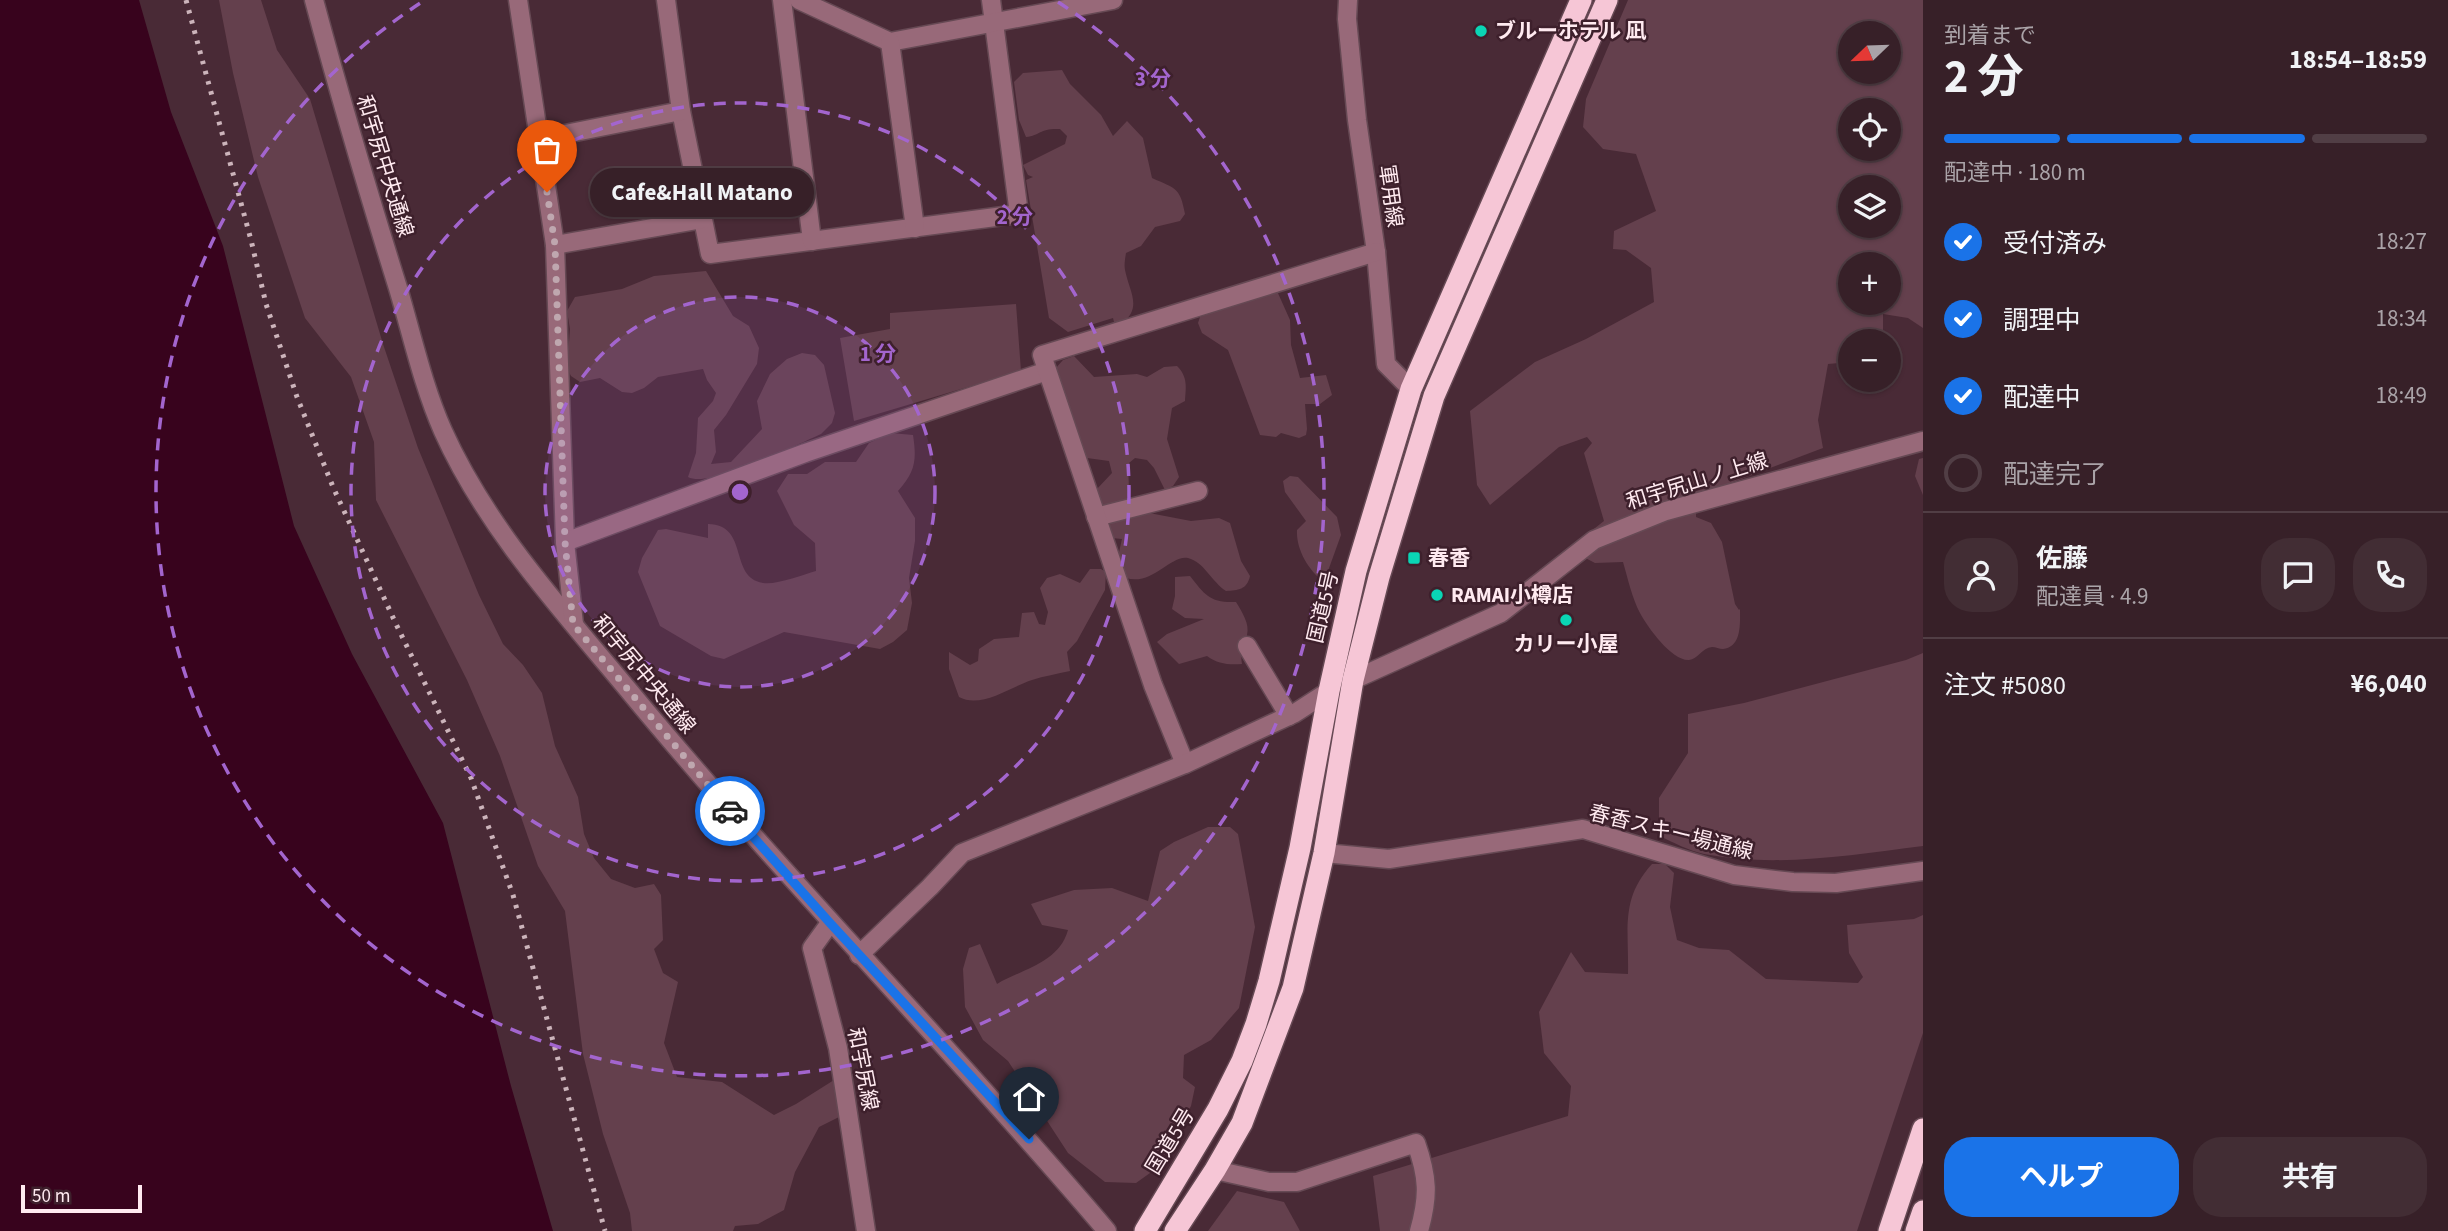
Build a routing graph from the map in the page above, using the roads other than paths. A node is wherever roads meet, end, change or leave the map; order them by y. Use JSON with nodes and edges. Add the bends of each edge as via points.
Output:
{"nodes":[{"id":1,"x":314,"y":0,"type":"edge"},
{"id":2,"x":518,"y":0,"type":"edge"},
{"id":3,"x":666,"y":0,"type":"edge"},
{"id":4,"x":782,"y":0,"type":"edge"},
{"id":5,"x":799,"y":0,"type":"edge"},
{"id":6,"x":991,"y":0,"type":"edge"},
{"id":7,"x":1112,"y":0,"type":"edge"},
{"id":8,"x":1348,"y":0,"type":"edge"},
{"id":9,"x":1581,"y":0,"type":"edge"},
{"id":10,"x":1607,"y":0,"type":"edge"},
{"id":11,"x":993,"y":23,"type":"junction"},
{"id":12,"x":890,"y":41,"type":"junction"},
{"id":13,"x":681,"y":111,"type":"junction"},
{"id":14,"x":540,"y":138,"type":"junction"},
{"id":15,"x":703,"y":219,"type":"junction"},
{"id":16,"x":915,"y":228,"type":"junction"},
{"id":17,"x":811,"y":241,"type":"junction"},
{"id":18,"x":555,"y":245,"type":"junction"},
{"id":19,"x":1376,"y":252,"type":"junction"},
{"id":20,"x":1047,"y":371,"type":"junction"},
{"id":21,"x":1411,"y":389,"type":"junction"},
{"id":22,"x":1923,"y":441,"type":"edge"},
{"id":23,"x":1198,"y":491,"type":"dead end"},
{"id":24,"x":1096,"y":517,"type":"junction"},
{"id":25,"x":565,"y":542,"type":"junction"},
{"id":26,"x":573,"y":624,"type":"junction"},
{"id":27,"x":1247,"y":646,"type":"dead end"},
{"id":28,"x":1353,"y":680,"type":"junction"},
{"id":29,"x":1329,"y":691,"type":"junction"},
{"id":30,"x":1289,"y":716,"type":"junction"},
{"id":31,"x":1185,"y":764,"type":"junction"},
{"id":32,"x":1324,"y":853,"type":"junction"},
{"id":33,"x":1923,"y":871,"type":"edge"},
{"id":34,"x":830,"y":923,"type":"junction"},
{"id":35,"x":859,"y":955,"type":"junction"},
{"id":36,"x":1923,"y":1129,"type":"edge"},
{"id":37,"x":1215,"y":1170,"type":"junction"},
{"id":38,"x":1923,"y":1211,"type":"edge"},
{"id":39,"x":866,"y":1231,"type":"edge"},
{"id":40,"x":1107,"y":1231,"type":"edge"},
{"id":41,"x":1145,"y":1231,"type":"edge"},
{"id":42,"x":1175,"y":1231,"type":"edge"},
{"id":43,"x":1419,"y":1231,"type":"edge"},
{"id":44,"x":1889,"y":1231,"type":"edge"},
{"id":45,"x":1916,"y":1231,"type":"edge"}],
"edges":[{"from":1,"to":26,"type":"street","name":"和宇尻中央通線","via":[[443,429],[492,519]]},
{"from":2,"to":14,"type":"street"},
{"from":3,"to":13,"type":"street"},
{"from":4,"to":17,"type":"street"},
{"from":5,"to":12,"type":"street"},
{"from":6,"to":11,"type":"street"},
{"from":7,"to":11,"type":"street"},
{"from":8,"to":19,"type":"street","name":"軍用線","via":[[1355,107]]},
{"from":9,"to":21,"type":"highway","name":"国道5号"},
{"from":10,"to":28,"type":"highway","via":[[1434,396]]},
{"from":11,"to":12,"type":"street"},
{"from":11,"to":16,"type":"street","via":[[1018,214]]},
{"from":12,"to":16,"type":"street"},
{"from":13,"to":14,"type":"street"},
{"from":13,"to":15,"type":"street"},
{"from":14,"to":18,"type":"street"},
{"from":15,"to":17,"type":"street","via":[[710,254]]},
{"from":15,"to":18,"type":"street"},
{"from":16,"to":17,"type":"street"},
{"from":18,"to":25,"type":"street"},
{"from":19,"to":20,"type":"street","via":[[1042,355]]},
{"from":19,"to":21,"type":"street","name":"軍用線","via":[[1386,364]]},
{"from":20,"to":24,"type":"street"},
{"from":20,"to":25,"type":"street","via":[[805,453]]},
{"from":21,"to":29,"type":"highway","name":"国道5号","via":[[1356,571]]},
{"from":22,"to":28,"type":"street","name":"和宇尻山ノ上線","via":[[1665,511],[1594,540],[1501,612]]},
{"from":23,"to":24,"type":"street"},
{"from":24,"to":31,"type":"street"},
{"from":25,"to":26,"type":"street"},
{"from":26,"to":34,"type":"street","name":"和宇尻中央通線"},
{"from":27,"to":30,"type":"street"},
{"from":28,"to":32,"type":"highway"},
{"from":29,"to":30,"type":"street"},
{"from":29,"to":41,"type":"highway","name":"国道5号","via":[[1300,848],[1256,1024],[1218,1109]]},
{"from":30,"to":31,"type":"street"},
{"from":31,"to":35,"type":"street","via":[[962,853]]},
{"from":32,"to":33,"type":"street","name":"春香スキー場通線","via":[[1389,859],[1583,829],[1734,875],[1836,883]]},
{"from":32,"to":37,"type":"highway","via":[[1293,988],[1242,1122]]},
{"from":34,"to":35,"type":"street","name":"和宇尻中央通線"},
{"from":34,"to":39,"type":"street","name":"和宇尻線","via":[[812,948],[838,1048]]},
{"from":35,"to":40,"type":"street","name":"和宇尻中央通線"},
{"from":36,"to":44,"type":"highway"},
{"from":37,"to":42,"type":"highway"},
{"from":37,"to":43,"type":"street","via":[[1269,1182],[1297,1182],[1416,1143],[1427,1185]]},
{"from":38,"to":45,"type":"highway"}]}
